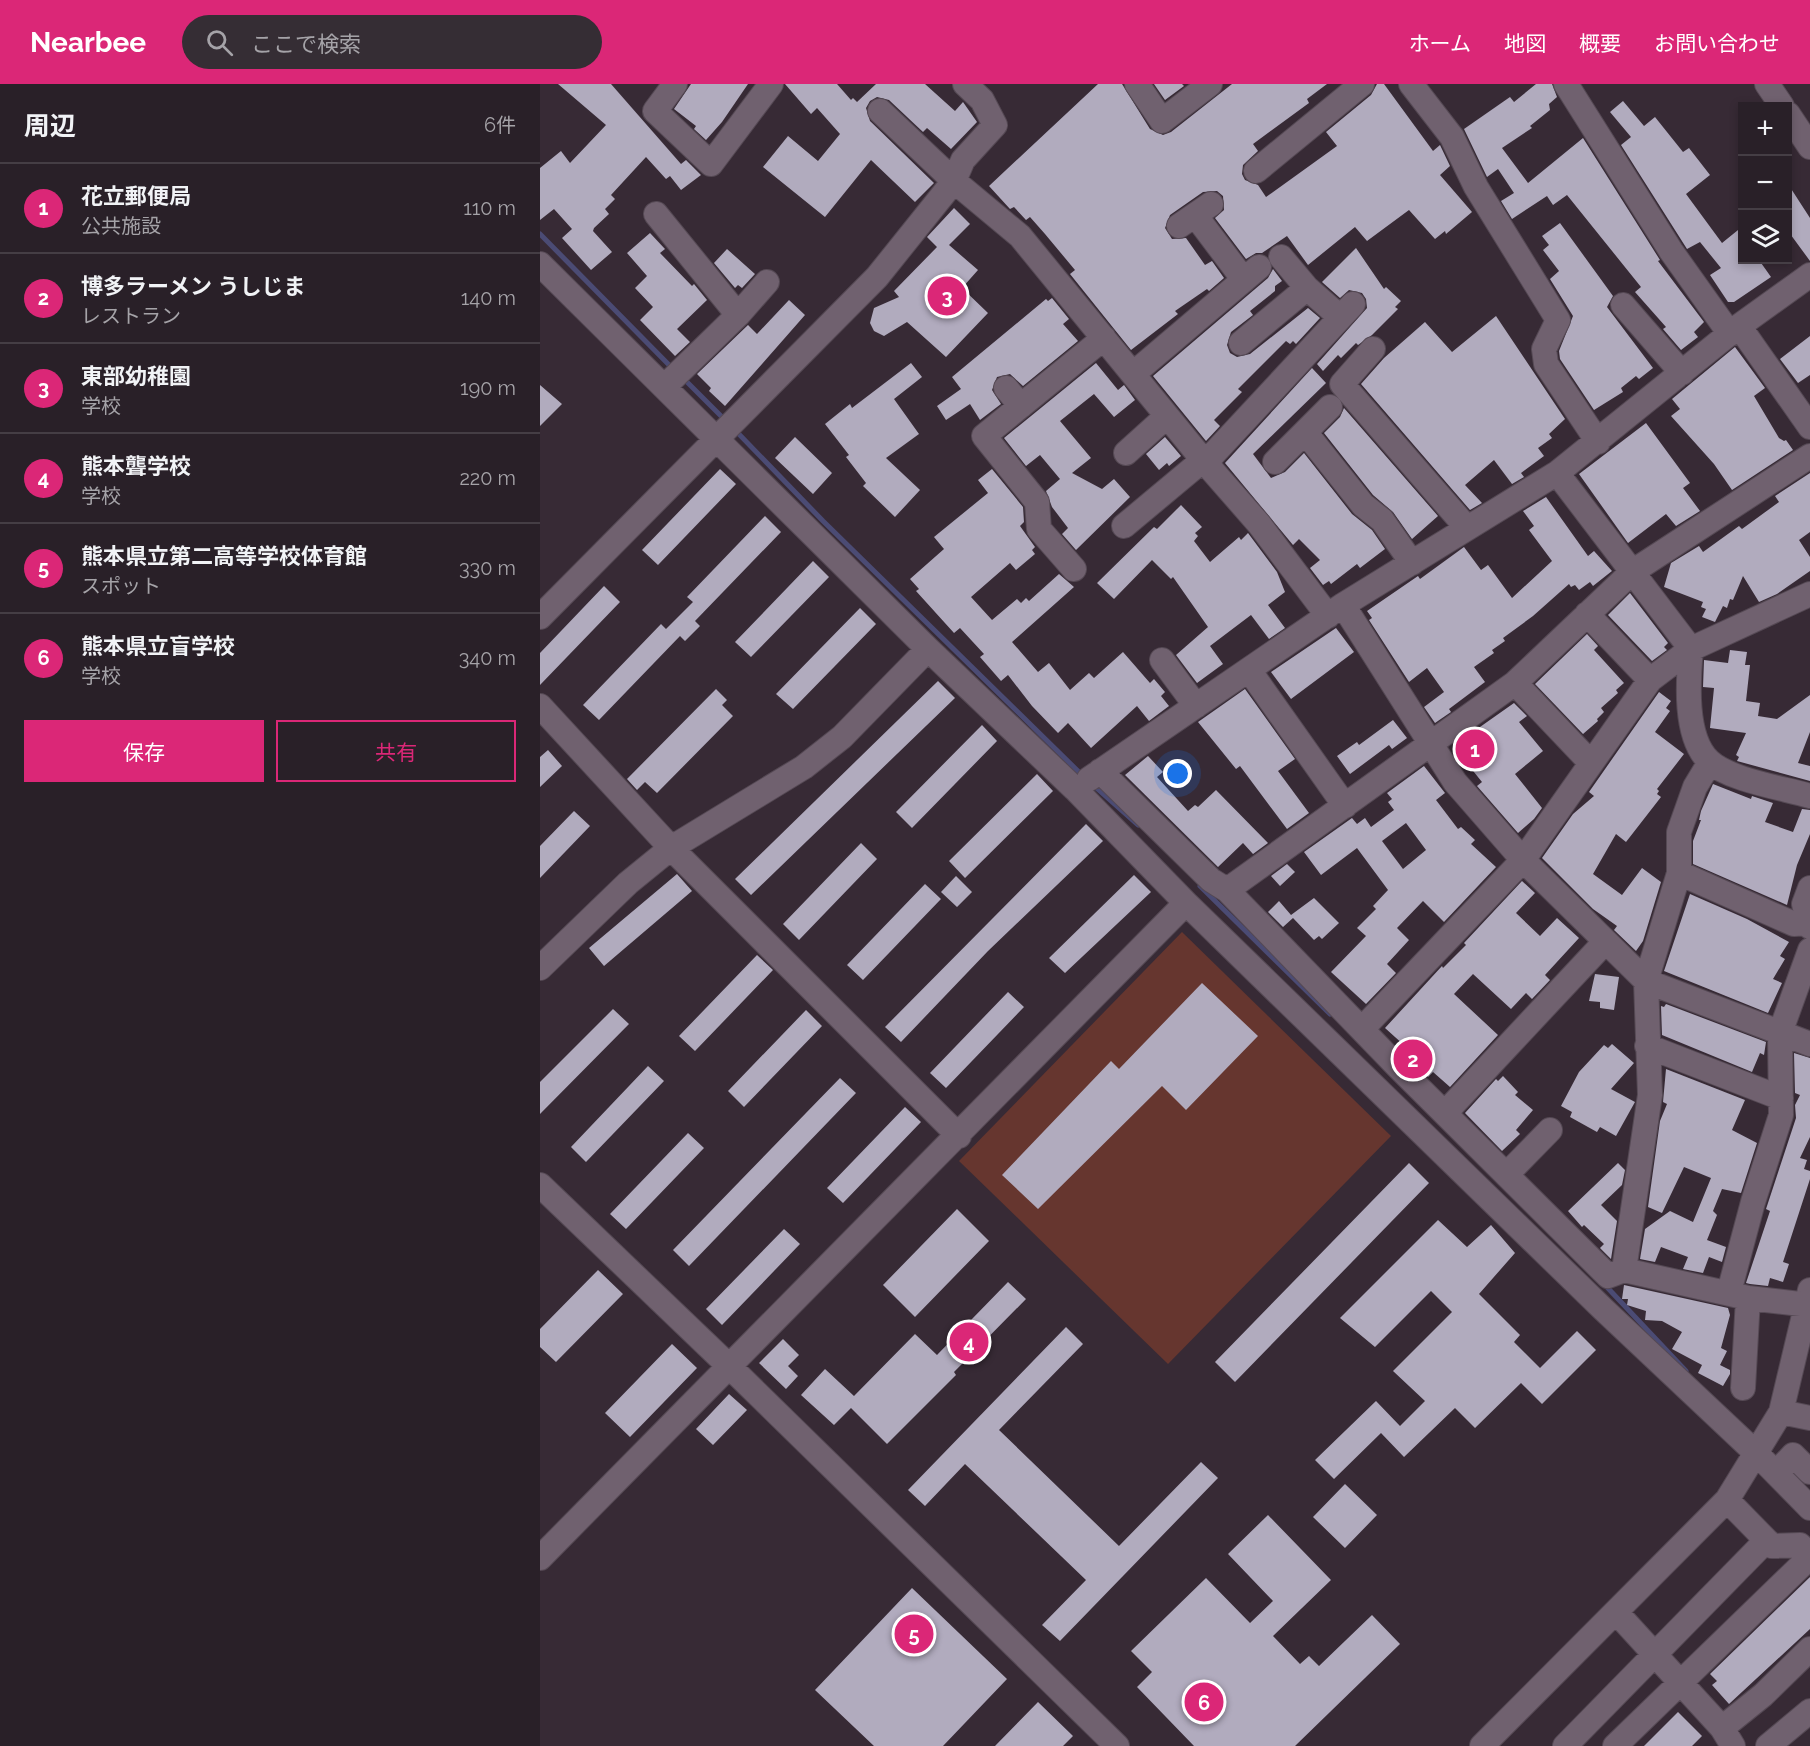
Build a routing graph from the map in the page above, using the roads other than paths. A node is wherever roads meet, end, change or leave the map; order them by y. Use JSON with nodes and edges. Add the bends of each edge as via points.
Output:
{"nodes":[{"id":1,"x":675,"y":84,"type":"edge"},
{"id":2,"x":771,"y":84,"type":"edge"},
{"id":3,"x":965,"y":84,"type":"edge"},
{"id":4,"x":1137,"y":84,"type":"edge"},
{"id":5,"x":1210,"y":84,"type":"edge"},
{"id":6,"x":1362,"y":84,"type":"edge"},
{"id":7,"x":1411,"y":84,"type":"edge"},
{"id":8,"x":1566,"y":84,"type":"edge"},
{"id":9,"x":1767,"y":84,"type":"edge"},
{"id":10,"x":1779,"y":102,"type":"edge"},
{"id":11,"x":880,"y":111,"type":"dead end"},
{"id":12,"x":1792,"y":120,"type":"edge"},
{"id":13,"x":1810,"y":147,"type":"edge"},
{"id":14,"x":1256,"y":171,"type":"dead end"},
{"id":15,"x":954,"y":181,"type":"junction"},
{"id":16,"x":656,"y":214,"type":"dead end"},
{"id":17,"x":1195,"y":215,"type":"dead end"},
{"id":18,"x":1281,"y":257,"type":"dead end"},
{"id":19,"x":540,"y":264,"type":"edge"},
{"id":20,"x":1810,"y":275,"type":"edge"},
{"id":21,"x":767,"y":282,"type":"dead end"},
{"id":22,"x":1307,"y":288,"type":"junction"},
{"id":23,"x":1623,"y":305,"type":"dead end"},
{"id":24,"x":738,"y":315,"type":"junction"},
{"id":25,"x":1735,"y":330,"type":"junction"},
{"id":26,"x":1104,"y":338,"type":"junction"},
{"id":27,"x":1241,"y":343,"type":"dead end"},
{"id":28,"x":1373,"y":349,"type":"dead end"},
{"id":29,"x":1132,"y":374,"type":"junction"},
{"id":30,"x":1682,"y":374,"type":"junction"},
{"id":31,"x":664,"y":387,"type":"junction"},
{"id":32,"x":1006,"y":388,"type":"dead end"},
{"id":33,"x":1021,"y":406,"type":"junction"},
{"id":34,"x":1330,"y":407,"type":"dead end"},
{"id":35,"x":1167,"y":416,"type":"junction"},
{"id":36,"x":1810,"y":427,"type":"edge"},
{"id":37,"x":1305,"y":432,"type":"junction"},
{"id":38,"x":717,"y":438,"type":"junction"},
{"id":39,"x":1598,"y":442,"type":"junction"},
{"id":40,"x":1126,"y":453,"type":"dead end"},
{"id":41,"x":1810,"y":456,"type":"edge"},
{"id":42,"x":1204,"y":461,"type":"junction"},
{"id":43,"x":1275,"y":462,"type":"dead end"},
{"id":44,"x":1557,"y":473,"type":"junction"},
{"id":45,"x":1125,"y":526,"type":"dead end"},
{"id":46,"x":1467,"y":528,"type":"junction"},
{"id":47,"x":1412,"y":563,"type":"junction"},
{"id":48,"x":1074,"y":569,"type":"dead end"},
{"id":49,"x":1632,"y":572,"type":"junction"},
{"id":50,"x":1810,"y":594,"type":"edge"},
{"id":51,"x":1336,"y":611,"type":"junction"},
{"id":52,"x":1587,"y":614,"type":"junction"},
{"id":53,"x":540,"y":617,"type":"edge"},
{"id":54,"x":928,"y":649,"type":"junction"},
{"id":55,"x":1691,"y":650,"type":"junction"},
{"id":56,"x":1162,"y":660,"type":"dead end"},
{"id":57,"x":1249,"y":670,"type":"junction"},
{"id":58,"x":1650,"y":680,"type":"junction"},
{"id":59,"x":1515,"y":683,"type":"junction"},
{"id":60,"x":540,"y":706,"type":"edge"},
{"id":61,"x":1196,"y":706,"type":"junction"},
{"id":62,"x":1430,"y":745,"type":"junction"},
{"id":63,"x":1590,"y":762,"type":"junction"},
{"id":64,"x":1710,"y":762,"type":"junction"},
{"id":65,"x":1100,"y":771,"type":"junction"},
{"id":66,"x":1075,"y":789,"type":"junction"},
{"id":67,"x":1810,"y":796,"type":"edge"},
{"id":68,"x":1345,"y":806,"type":"junction"},
{"id":69,"x":671,"y":848,"type":"junction"},
{"id":70,"x":1523,"y":860,"type":"junction"},
{"id":71,"x":1679,"y":873,"type":"junction"},
{"id":72,"x":1810,"y":888,"type":"edge"},
{"id":73,"x":1227,"y":890,"type":"junction"},
{"id":74,"x":1186,"y":903,"type":"junction"},
{"id":75,"x":1810,"y":924,"type":"edge"},
{"id":76,"x":1605,"y":942,"type":"junction"},
{"id":77,"x":1810,"y":950,"type":"edge"},
{"id":78,"x":540,"y":968,"type":"edge"},
{"id":79,"x":1646,"y":981,"type":"junction"},
{"id":80,"x":1362,"y":1029,"type":"junction"},
{"id":81,"x":1780,"y":1033,"type":"junction"},
{"id":82,"x":1810,"y":1044,"type":"edge"},
{"id":83,"x":1647,"y":1046,"type":"junction"},
{"id":84,"x":1398,"y":1067,"type":"junction"},
{"id":85,"x":1377,"y":1090,"type":"junction"},
{"id":86,"x":1781,"y":1098,"type":"junction"},
{"id":87,"x":1445,"y":1113,"type":"junction"},
{"id":88,"x":1550,"y":1130,"type":"dead end"},
{"id":89,"x":959,"y":1136,"type":"junction"},
{"id":90,"x":1507,"y":1174,"type":"junction"},
{"id":91,"x":540,"y":1185,"type":"edge"},
{"id":92,"x":1624,"y":1270,"type":"junction"},
{"id":93,"x":1739,"y":1295,"type":"junction"},
{"id":94,"x":1809,"y":1300,"type":"edge"},
{"id":95,"x":1802,"y":1365,"type":"edge"},
{"id":96,"x":731,"y":1368,"type":"junction"},
{"id":97,"x":1743,"y":1388,"type":"dead end"},
{"id":98,"x":1780,"y":1413,"type":"junction"},
{"id":99,"x":1810,"y":1418,"type":"edge"},
{"id":100,"x":1756,"y":1453,"type":"junction"},
{"id":101,"x":1810,"y":1472,"type":"edge"},
{"id":102,"x":1776,"y":1473,"type":"junction"},
{"id":103,"x":1727,"y":1500,"type":"junction"},
{"id":104,"x":1810,"y":1508,"type":"edge"},
{"id":105,"x":1758,"y":1549,"type":"dead end"},
{"id":106,"x":1810,"y":1557,"type":"edge"},
{"id":107,"x":540,"y":1558,"type":"edge"},
{"id":108,"x":1616,"y":1612,"type":"junction"},
{"id":109,"x":1809,"y":1652,"type":"edge"},
{"id":110,"x":1654,"y":1655,"type":"junction"},
{"id":111,"x":1679,"y":1683,"type":"junction"},
{"id":112,"x":1810,"y":1711,"type":"edge"},
{"id":113,"x":1726,"y":1739,"type":"edge"},
{"id":114,"x":1117,"y":1746,"type":"edge"},
{"id":115,"x":1482,"y":1746,"type":"edge"},
{"id":116,"x":1565,"y":1746,"type":"edge"},
{"id":117,"x":1615,"y":1746,"type":"edge"},
{"id":118,"x":1768,"y":1746,"type":"edge"}],
"edges":[{"from":1,"to":2,"type":"street","via":[[655,111],[711,164]]},
{"from":3,"to":15,"type":"street","via":[[982,100],[995,125],[963,160]]},
{"from":4,"to":5,"type":"street","via":[[1168,129]]},
{"from":6,"to":14,"type":"street"},
{"from":7,"to":39,"type":"street","via":[[1452,136],[1476,187],[1558,320],[1544,349],[1546,363]]},
{"from":8,"to":25,"type":"street","via":[[1671,251]]},
{"from":9,"to":10,"type":"street"},
{"from":11,"to":15,"type":"street"},
{"from":12,"to":13,"type":"street"},
{"from":15,"to":26,"type":"street","via":[[1020,236]]},
{"from":15,"to":38,"type":"street","via":[[877,277]]},
{"from":16,"to":24,"type":"street"},
{"from":17,"to":29,"type":"street","via":[[1251,274]]},
{"from":18,"to":22,"type":"street"},
{"from":19,"to":31,"type":"street"},
{"from":20,"to":25,"type":"street"},
{"from":21,"to":24,"type":"street"},
{"from":22,"to":27,"type":"street"},
{"from":22,"to":42,"type":"street","via":[[1346,311]]},
{"from":23,"to":30,"type":"street"},
{"from":24,"to":31,"type":"street"},
{"from":25,"to":30,"type":"street"},
{"from":25,"to":36,"type":"street"},
{"from":26,"to":29,"type":"street"},
{"from":26,"to":33,"type":"street"},
{"from":28,"to":46,"type":"street","via":[[1342,384]]},
{"from":29,"to":35,"type":"street"},
{"from":30,"to":39,"type":"street"},
{"from":31,"to":38,"type":"street"},
{"from":32,"to":33,"type":"street"},
{"from":33,"to":48,"type":"street","via":[[984,436],[1037,502],[1039,529]]},
{"from":34,"to":37,"type":"street"},
{"from":35,"to":40,"type":"street"},
{"from":35,"to":42,"type":"street"},
{"from":37,"to":43,"type":"street"},
{"from":37,"to":47,"type":"street","via":[[1363,505],[1382,520]]},
{"from":38,"to":53,"type":"street"},
{"from":38,"to":54,"type":"street"},
{"from":39,"to":44,"type":"street"},
{"from":41,"to":49,"type":"street"},
{"from":42,"to":45,"type":"street"},
{"from":42,"to":51,"type":"street"},
{"from":44,"to":46,"type":"street"},
{"from":44,"to":49,"type":"street"},
{"from":46,"to":47,"type":"street"},
{"from":47,"to":51,"type":"street"},
{"from":49,"to":52,"type":"street"},
{"from":49,"to":55,"type":"street"},
{"from":50,"to":55,"type":"street"},
{"from":51,"to":57,"type":"street"},
{"from":51,"to":62,"type":"street"},
{"from":52,"to":58,"type":"street"},
{"from":52,"to":59,"type":"street"},
{"from":54,"to":66,"type":"street"},
{"from":54,"to":69,"type":"street","via":[[842,737],[804,767]]},
{"from":55,"to":58,"type":"street"},
{"from":55,"to":64,"type":"street","via":[[1687,689],[1692,722],[1699,746]]},
{"from":56,"to":61,"type":"street"},
{"from":57,"to":61,"type":"street"},
{"from":57,"to":68,"type":"street"},
{"from":58,"to":63,"type":"street"},
{"from":59,"to":62,"type":"street"},
{"from":59,"to":63,"type":"street"},
{"from":60,"to":69,"type":"street"},
{"from":61,"to":65,"type":"street"},
{"from":62,"to":68,"type":"street"},
{"from":62,"to":70,"type":"street","via":[[1455,782]]},
{"from":63,"to":70,"type":"street"},
{"from":64,"to":67,"type":"street","via":[[1733,774]]},
{"from":64,"to":71,"type":"street","via":[[1695,787],[1679,832]]},
{"from":65,"to":66,"type":"street"},
{"from":65,"to":73,"type":"street","via":[[1211,880]]},
{"from":66,"to":74,"type":"street"},
{"from":68,"to":73,"type":"street"},
{"from":69,"to":78,"type":"street","via":[[628,883]]},
{"from":69,"to":89,"type":"street"},
{"from":70,"to":76,"type":"street"},
{"from":70,"to":80,"type":"street"},
{"from":71,"to":75,"type":"street","via":[[1794,924]]},
{"from":71,"to":79,"type":"street"},
{"from":72,"to":75,"type":"street","via":[[1804,904]]},
{"from":73,"to":80,"type":"street"},
{"from":74,"to":85,"type":"street"},
{"from":74,"to":89,"type":"street"},
{"from":76,"to":79,"type":"street"},
{"from":76,"to":87,"type":"street"},
{"from":77,"to":81,"type":"street"},
{"from":79,"to":81,"type":"street"},
{"from":79,"to":83,"type":"street"},
{"from":80,"to":84,"type":"street"},
{"from":81,"to":82,"type":"street"},
{"from":81,"to":86,"type":"street"},
{"from":83,"to":86,"type":"street"},
{"from":83,"to":92,"type":"street","via":[[1650,1095]]},
{"from":84,"to":85,"type":"street"},
{"from":84,"to":87,"type":"street"},
{"from":85,"to":100,"type":"street"},
{"from":86,"to":93,"type":"street","via":[[1781,1115],[1753,1202]]},
{"from":87,"to":90,"type":"street"},
{"from":88,"to":90,"type":"street"},
{"from":89,"to":96,"type":"street"},
{"from":90,"to":92,"type":"street","via":[[1608,1276]]},
{"from":91,"to":96,"type":"street"},
{"from":92,"to":93,"type":"street"},
{"from":93,"to":94,"type":"street"},
{"from":93,"to":97,"type":"street"},
{"from":94,"to":95,"type":"street"},
{"from":95,"to":98,"type":"street"},
{"from":96,"to":107,"type":"street"},
{"from":96,"to":114,"type":"street"},
{"from":98,"to":99,"type":"street"},
{"from":98,"to":100,"type":"street"},
{"from":100,"to":102,"type":"street"},
{"from":100,"to":103,"type":"street"},
{"from":101,"to":102,"type":"street","via":[[1793,1455]]},
{"from":102,"to":104,"type":"street"},
{"from":103,"to":106,"type":"street","via":[[1772,1546],[1800,1545]]},
{"from":103,"to":108,"type":"street"},
{"from":105,"to":110,"type":"street"},
{"from":106,"to":111,"type":"street"},
{"from":108,"to":110,"type":"street"},
{"from":108,"to":115,"type":"street"},
{"from":109,"to":113,"type":"street","via":[[1763,1695]]},
{"from":110,"to":111,"type":"street"},
{"from":110,"to":116,"type":"street"},
{"from":111,"to":113,"type":"street"},
{"from":111,"to":117,"type":"street"},
{"from":112,"to":118,"type":"street"}]}
